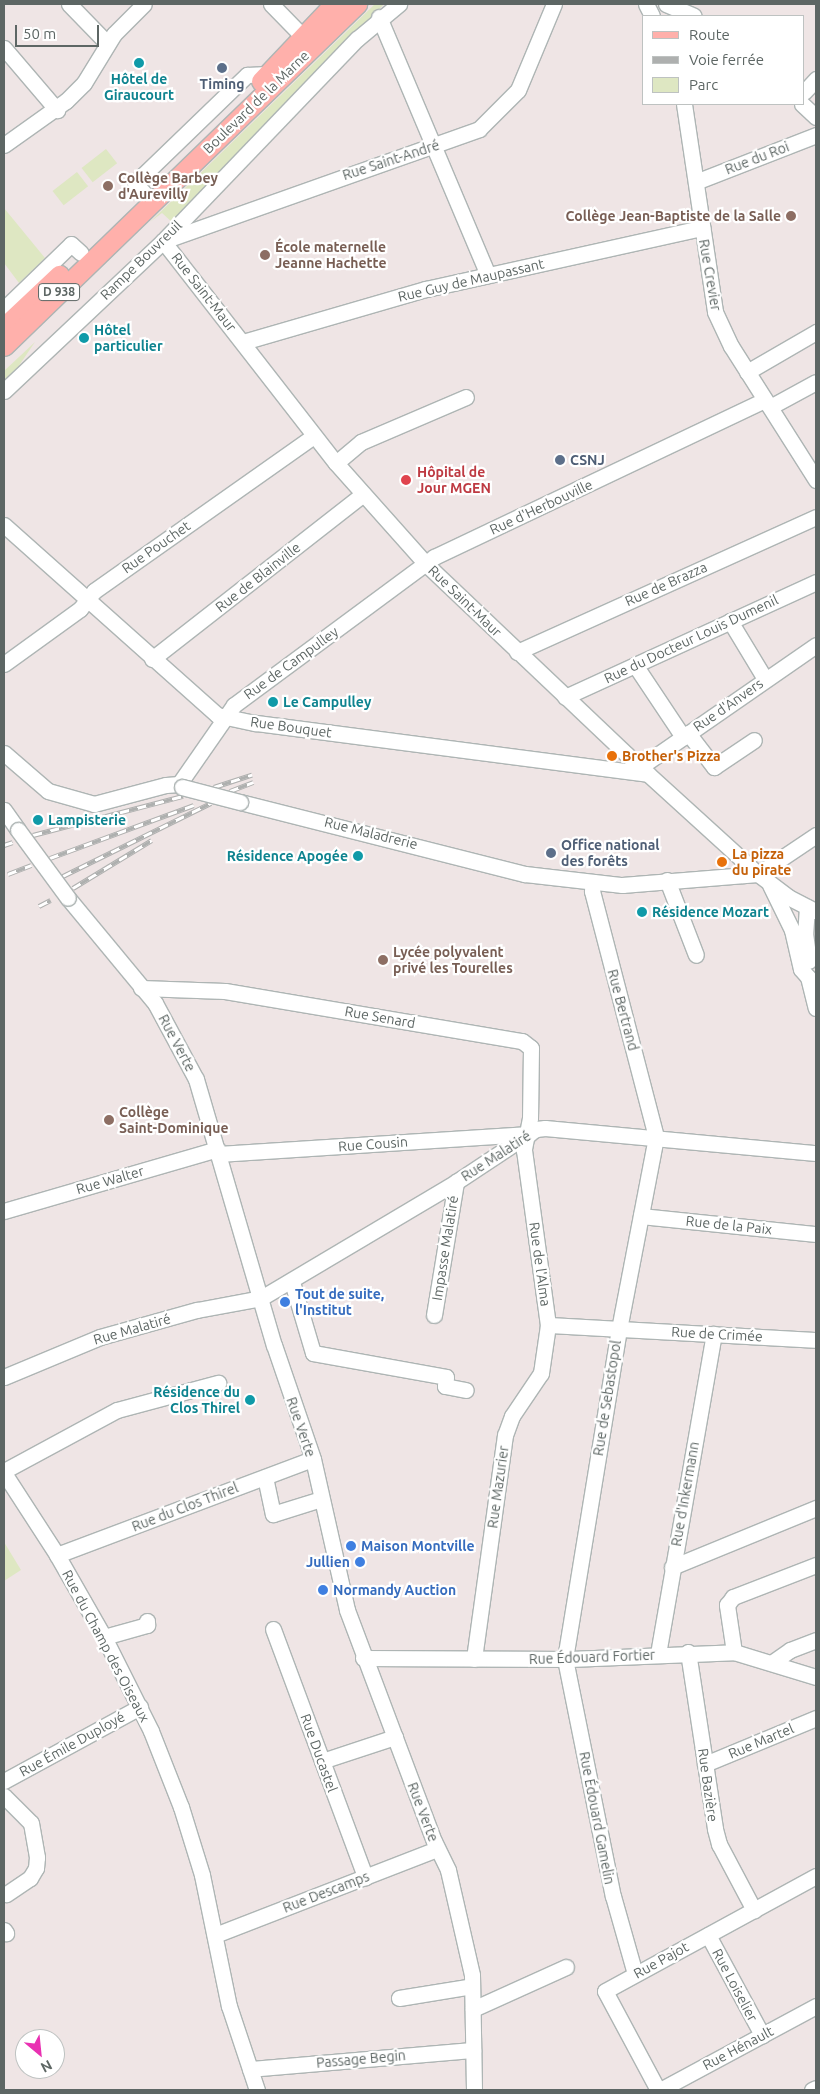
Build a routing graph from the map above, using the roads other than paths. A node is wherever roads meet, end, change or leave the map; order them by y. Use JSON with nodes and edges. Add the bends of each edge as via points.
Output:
{"nodes":[{"id":1,"x":69,"y":4,"type":"edge"},
{"id":2,"x":144,"y":4,"type":"edge"},
{"id":3,"x":271,"y":4,"type":"edge"},
{"id":4,"x":334,"y":4,"type":"edge"},
{"id":5,"x":357,"y":4,"type":"edge"},
{"id":6,"x":399,"y":4,"type":"edge"},
{"id":7,"x":554,"y":4,"type":"edge"},
{"id":8,"x":666,"y":4,"type":"edge"},
{"id":9,"x":692,"y":15,"type":"edge"},
{"id":10,"x":379,"y":17,"type":"junction"},
{"id":11,"x":307,"y":41,"type":"junction"},
{"id":12,"x":107,"y":43,"type":"junction"},
{"id":13,"x":4,"y":48,"type":"edge"},
{"id":14,"x":267,"y":74,"type":"junction"},
{"id":15,"x":816,"y":78,"type":"edge"},
{"id":16,"x":805,"y":91,"type":"edge"},
{"id":17,"x":684,"y":105,"type":"edge"},
{"id":18,"x":803,"y":105,"type":"edge"},
{"id":19,"x":56,"y":110,"type":"junction"},
{"id":20,"x":816,"y":117,"type":"edge"},
{"id":21,"x":816,"y":135,"type":"edge"},
{"id":22,"x":4,"y":145,"type":"edge"},
{"id":23,"x":434,"y":146,"type":"junction"},
{"id":24,"x":698,"y":181,"type":"junction"},
{"id":25,"x":139,"y":188,"type":"junction"},
{"id":26,"x":702,"y":228,"type":"junction"},
{"id":27,"x":163,"y":242,"type":"junction"},
{"id":28,"x":76,"y":249,"type":"junction"},
{"id":29,"x":488,"y":275,"type":"junction"},
{"id":30,"x":4,"y":309,"type":"edge"},
{"id":31,"x":4,"y":327,"type":"edge"},
{"id":32,"x":816,"y":332,"type":"edge"},
{"id":33,"x":243,"y":342,"type":"junction"},
{"id":34,"x":4,"y":346,"type":"edge"},
{"id":35,"x":747,"y":372,"type":"junction"},
{"id":36,"x":816,"y":382,"type":"edge"},
{"id":37,"x":4,"y":391,"type":"edge"},
{"id":38,"x":466,"y":397,"type":"dead end"},
{"id":39,"x":768,"y":403,"type":"junction"},
{"id":40,"x":314,"y":436,"type":"junction"},
{"id":41,"x":336,"y":463,"type":"junction"},
{"id":42,"x":816,"y":480,"type":"edge"},
{"id":43,"x":363,"y":494,"type":"junction"},
{"id":44,"x":816,"y":517,"type":"edge"},
{"id":45,"x":4,"y":525,"type":"edge"},
{"id":46,"x":426,"y":564,"type":"junction"},
{"id":47,"x":816,"y":582,"type":"edge"},
{"id":48,"x":88,"y":601,"type":"junction"},
{"id":49,"x":730,"y":621,"type":"junction"},
{"id":50,"x":816,"y":644,"type":"edge"},
{"id":51,"x":517,"y":652,"type":"junction"},
{"id":52,"x":152,"y":659,"type":"junction"},
{"id":53,"x":4,"y":664,"type":"edge"},
{"id":54,"x":634,"y":665,"type":"junction"},
{"id":55,"x":765,"y":679,"type":"junction"},
{"id":56,"x":565,"y":697,"type":"junction"},
{"id":57,"x":227,"y":718,"type":"junction"},
{"id":58,"x":686,"y":735,"type":"junction"},
{"id":59,"x":754,"y":740,"type":"dead end"},
{"id":60,"x":4,"y":753,"type":"edge"},
{"id":61,"x":645,"y":771,"type":"junction"},
{"id":62,"x":181,"y":785,"type":"junction"},
{"id":63,"x":4,"y":810,"type":"edge"},
{"id":64,"x":816,"y":835,"type":"edge"},
{"id":65,"x":764,"y":879,"type":"junction"},
{"id":66,"x":667,"y":880,"type":"junction"},
{"id":67,"x":593,"y":882,"type":"junction"},
{"id":68,"x":812,"y":909,"type":"edge"},
{"id":69,"x":696,"y":955,"type":"dead end"},
{"id":70,"x":808,"y":977,"type":"junction"},
{"id":71,"x":141,"y":988,"type":"junction"},
{"id":72,"x":816,"y":1008,"type":"edge"},
{"id":73,"x":529,"y":1134,"type":"junction"},
{"id":74,"x":656,"y":1137,"type":"junction"},
{"id":75,"x":217,"y":1152,"type":"junction"},
{"id":76,"x":816,"y":1153,"type":"edge"},
{"id":77,"x":456,"y":1182,"type":"junction"},
{"id":78,"x":4,"y":1211,"type":"edge"},
{"id":79,"x":642,"y":1216,"type":"junction"},
{"id":80,"x":816,"y":1234,"type":"edge"},
{"id":81,"x":292,"y":1282,"type":"junction"},
{"id":82,"x":261,"y":1298,"type":"junction"},
{"id":83,"x":434,"y":1315,"type":"dead end"},
{"id":84,"x":548,"y":1325,"type":"junction"},
{"id":85,"x":618,"y":1329,"type":"junction"},
{"id":86,"x":714,"y":1334,"type":"junction"},
{"id":87,"x":816,"y":1340,"type":"edge"},
{"id":88,"x":4,"y":1377,"type":"edge"},
{"id":89,"x":218,"y":1383,"type":"dead end"},
{"id":90,"x":466,"y":1390,"type":"dead end"},
{"id":91,"x":313,"y":1459,"type":"junction"},
{"id":92,"x":4,"y":1472,"type":"edge"},
{"id":93,"x":265,"y":1477,"type":"junction"},
{"id":94,"x":322,"y":1499,"type":"junction"},
{"id":95,"x":816,"y":1508,"type":"edge"},
{"id":96,"x":57,"y":1555,"type":"junction"},
{"id":97,"x":816,"y":1565,"type":"edge"},
{"id":98,"x":672,"y":1568,"type":"junction"},
{"id":99,"x":147,"y":1621,"type":"dead end"},
{"id":100,"x":273,"y":1629,"type":"dead end"},
{"id":101,"x":104,"y":1637,"type":"junction"},
{"id":102,"x":816,"y":1640,"type":"edge"},
{"id":103,"x":688,"y":1652,"type":"junction"},
{"id":104,"x":734,"y":1652,"type":"junction"},
{"id":105,"x":658,"y":1654,"type":"junction"},
{"id":106,"x":363,"y":1658,"type":"junction"},
{"id":107,"x":474,"y":1659,"type":"junction"},
{"id":108,"x":565,"y":1659,"type":"junction"},
{"id":109,"x":774,"y":1662,"type":"junction"},
{"id":110,"x":816,"y":1677,"type":"edge"},
{"id":111,"x":140,"y":1707,"type":"junction"},
{"id":112,"x":816,"y":1718,"type":"edge"},
{"id":113,"x":395,"y":1737,"type":"junction"},
{"id":114,"x":322,"y":1761,"type":"junction"},
{"id":115,"x":705,"y":1764,"type":"junction"},
{"id":116,"x":4,"y":1781,"type":"edge"},
{"id":117,"x":4,"y":1796,"type":"edge"},
{"id":118,"x":437,"y":1849,"type":"junction"},
{"id":119,"x":816,"y":1876,"type":"edge"},
{"id":120,"x":365,"y":1877,"type":"junction"},
{"id":121,"x":6,"y":1894,"type":"dead end"},
{"id":122,"x":754,"y":1910,"type":"junction"},
{"id":123,"x":215,"y":1934,"type":"junction"},
{"id":124,"x":708,"y":1935,"type":"junction"},
{"id":125,"x":566,"y":1967,"type":"dead end"},
{"id":126,"x":635,"y":1974,"type":"junction"},
{"id":127,"x":472,"y":1986,"type":"junction"},
{"id":128,"x":399,"y":1998,"type":"dead end"},
{"id":129,"x":816,"y":2006,"type":"edge"},
{"id":130,"x":472,"y":2009,"type":"junction"},
{"id":131,"x":762,"y":2035,"type":"junction"},
{"id":132,"x":473,"y":2050,"type":"junction"},
{"id":133,"x":250,"y":2069,"type":"junction"},
{"id":134,"x":816,"y":2088,"type":"edge"},
{"id":135,"x":257,"y":2090,"type":"edge"},
{"id":136,"x":474,"y":2090,"type":"edge"},
{"id":137,"x":659,"y":2090,"type":"edge"},
{"id":138,"x":812,"y":2090,"type":"edge"}],
"edges":[{"from":1,"to":12,"type":"street"},
{"from":2,"to":12,"type":"street"},
{"from":3,"to":11,"type":"street"},
{"from":4,"to":11,"type":"main road","name":"Boulevard de la Marne","number":"D 938"},
{"from":5,"to":11,"type":"main road","name":"Boulevard de la Marne","number":"D 938"},
{"from":6,"to":10,"type":"street","name":"Rampe Bouvreuil"},
{"from":7,"to":23,"type":"street","name":"Rue Saint-André","via":[[518,90],[484,126]]},
{"from":8,"to":9,"type":"street"},
{"from":10,"to":23,"type":"street"},
{"from":10,"to":27,"type":"street","name":"Rampe Bouvreuil"},
{"from":11,"to":14,"type":"main road","name":"Boulevard de la Marne","number":"D 938"},
{"from":11,"to":34,"type":"main road","name":"Boulevard de la Marne","number":"D 938"},
{"from":12,"to":19,"type":"street","via":[[84,83]]},
{"from":13,"to":19,"type":"street"},
{"from":14,"to":25,"type":"main road","name":"Boulevard de la Marne","number":"D 938"},
{"from":14,"to":25,"type":"street","name":"Boulevard de la Marne","via":[[247,75]]},
{"from":15,"to":16,"type":"street"},
{"from":17,"to":24,"type":"street","name":"Rue Crevier"},
{"from":18,"to":20,"type":"street"},
{"from":19,"to":22,"type":"street"},
{"from":21,"to":24,"type":"street","name":"Rue du Roi"},
{"from":23,"to":27,"type":"street","name":"Rue Saint-André","via":[[328,180]]},
{"from":23,"to":29,"type":"street"},
{"from":24,"to":26,"type":"street","name":"Rue Crevier"},
{"from":25,"to":28,"type":"main road","name":"Boulevard de la Marne","number":"D 938"},
{"from":26,"to":29,"type":"street","name":"Rue Guy de Maupassant"},
{"from":26,"to":35,"type":"street","name":"Rue Crevier","via":[[715,312]]},
{"from":27,"to":33,"type":"street","name":"Rue Saint-Maur"},
{"from":27,"to":37,"type":"street","name":"Rampe Bouvreuil"},
{"from":28,"to":30,"type":"street","name":"Boulevard de la Marne"},
{"from":28,"to":31,"type":"main road","name":"Boulevard de la Marne","number":"D 938"},
{"from":29,"to":33,"type":"street","name":"Rue Guy de Maupassant","via":[[426,289]]},
{"from":32,"to":35,"type":"street"},
{"from":33,"to":40,"type":"street","name":"Rue Saint-Maur"},
{"from":35,"to":39,"type":"street","name":"Rue Crevier"},
{"from":36,"to":39,"type":"street","name":"Rue d'Herbouville"},
{"from":38,"to":41,"type":"street","via":[[361,442]]},
{"from":39,"to":42,"type":"street","name":"Rue Crevier"},
{"from":39,"to":46,"type":"street","name":"Rue d'Herbouville","via":[[434,557]]},
{"from":40,"to":41,"type":"street","name":"Rue Saint-Maur"},
{"from":40,"to":48,"type":"street","name":"Rue Pouchet","via":[[100,587]]},
{"from":41,"to":43,"type":"street","name":"Rue Saint-Maur"},
{"from":43,"to":46,"type":"street","name":"Rue Saint-Maur"},
{"from":43,"to":52,"type":"street","name":"Rue de Blainville"},
{"from":44,"to":51,"type":"street","name":"Rue de Brazza"},
{"from":45,"to":48,"type":"street","name":"Rue Bouquet"},
{"from":46,"to":51,"type":"street","name":"Rue Saint-Maur"},
{"from":46,"to":57,"type":"street","name":"Rue de Campulley","via":[[240,700]]},
{"from":47,"to":49,"type":"street","name":"Rue du Docteur Louis Dumenil"},
{"from":48,"to":52,"type":"street","name":"Rue Bouquet"},
{"from":48,"to":53,"type":"street","name":"Rue Pouchet"},
{"from":49,"to":54,"type":"street","name":"Rue du Docteur Louis Dumenil"},
{"from":49,"to":55,"type":"street"},
{"from":50,"to":55,"type":"street","name":"Rue d'Anvers"},
{"from":51,"to":56,"type":"street","name":"Rue Saint-Maur"},
{"from":52,"to":57,"type":"street","name":"Rue Bouquet","via":[[209,710]]},
{"from":54,"to":56,"type":"street","name":"Rue du Docteur Louis Dumenil"},
{"from":54,"to":58,"type":"street"},
{"from":55,"to":58,"type":"street","name":"Rue d'Anvers"},
{"from":56,"to":61,"type":"street","name":"Rue Saint-Maur"},
{"from":57,"to":61,"type":"street","name":"Rue Bouquet"},
{"from":57,"to":62,"type":"street","name":"Rue de Campulley"},
{"from":58,"to":59,"type":"street","via":[[714,767]]},
{"from":58,"to":61,"type":"street","name":"Rue d'Anvers"},
{"from":60,"to":62,"type":"street","name":"Rue Maladrerie","via":[[48,791],[94,804]]},
{"from":61,"to":65,"type":"street","name":"Rue Saint-Maur"},
{"from":62,"to":67,"type":"street","name":"Rue Maladrerie","bridge":true,"via":[[524,874]]},
{"from":63,"to":71,"type":"street","name":"Rue Verte","bridge":true,"via":[[68,898]]},
{"from":64,"to":65,"type":"street"},
{"from":65,"to":66,"type":"street","name":"Rue Maladrerie"},
{"from":65,"to":68,"type":"street","name":"Rue Saint-Maur"},
{"from":65,"to":70,"type":"street","via":[[792,930],[801,969]]},
{"from":66,"to":67,"type":"street","name":"Rue Maladrerie","via":[[622,886]]},
{"from":66,"to":69,"type":"street"},
{"from":67,"to":74,"type":"street","name":"Rue Bertrand","via":[[592,891]]},
{"from":68,"to":70,"type":"street","via":[[805,933]]},
{"from":70,"to":72,"type":"street"},
{"from":71,"to":73,"type":"street","name":"Rue Senard","via":[[225,991],[522,1041],[531,1048],[533,1058]]},
{"from":71,"to":75,"type":"street","name":"Rue Verte","via":[[170,1028],[196,1079]]},
{"from":73,"to":74,"type":"street","name":"Rue Malatiré","via":[[545,1128]]},
{"from":73,"to":75,"type":"street","name":"Rue Cousin"},
{"from":73,"to":77,"type":"street","name":"Rue Malatiré"},
{"from":73,"to":84,"type":"street","name":"Rue de l'Alma","via":[[524,1150]]},
{"from":74,"to":76,"type":"street","name":"Rue Malatiré"},
{"from":74,"to":79,"type":"street","name":"Rue de Sebastopol"},
{"from":75,"to":78,"type":"street","name":"Rue Walter"},
{"from":75,"to":82,"type":"street","name":"Rue Verte"},
{"from":77,"to":81,"type":"street","name":"Rue Malatiré"},
{"from":77,"to":83,"type":"street","name":"Impasse Malatiré"},
{"from":79,"to":80,"type":"street","name":"Rue de la Paix"},
{"from":79,"to":85,"type":"street","name":"Rue de Sebastopol"},
{"from":81,"to":82,"type":"street","name":"Rue Malatiré"},
{"from":81,"to":90,"type":"street","via":[[313,1353],[446,1377],[445,1386]]},
{"from":82,"to":88,"type":"street","name":"Rue Malatiré","via":[[197,1310],[100,1337]]},
{"from":82,"to":91,"type":"street","name":"Rue Verte"},
{"from":84,"to":85,"type":"street","name":"Rue de l'Alma"},
{"from":84,"to":107,"type":"street","name":"Rue Mazurier","via":[[540,1373],[512,1416],[505,1435]]},
{"from":85,"to":86,"type":"street","name":"Rue de Crimée"},
{"from":85,"to":108,"type":"street","name":"Rue de Sebastopol"},
{"from":86,"to":87,"type":"street","name":"Rue de Crimée"},
{"from":86,"to":98,"type":"street","name":"Rue d'Inkermann"},
{"from":89,"to":92,"type":"street","via":[[117,1410]]},
{"from":91,"to":93,"type":"street","name":"Rue du Clos Thirel"},
{"from":91,"to":94,"type":"street","name":"Rue Verte"},
{"from":92,"to":96,"type":"street","name":"Rue du Champ des Oiseaux"},
{"from":93,"to":94,"type":"street","via":[[273,1514]]},
{"from":93,"to":96,"type":"street","name":"Rue du Clos Thirel"},
{"from":94,"to":106,"type":"street","name":"Rue Verte","via":[[339,1579]]},
{"from":95,"to":98,"type":"street"},
{"from":96,"to":101,"type":"street","name":"Rue du Champ des Oiseaux"},
{"from":97,"to":104,"type":"street","via":[[733,1597],[727,1605]]},
{"from":98,"to":105,"type":"street","name":"Rue d'Inkermann"},
{"from":99,"to":101,"type":"street","via":[[147,1625]]},
{"from":100,"to":114,"type":"street","name":"Rue Ducastel"},
{"from":101,"to":111,"type":"street","name":"Rue du Champ des Oiseaux"},
{"from":102,"to":109,"type":"street","via":[[790,1650]]},
{"from":103,"to":104,"type":"street","name":"Rue Édouard Fortier"},
{"from":103,"to":105,"type":"street","name":"Rue Édouard Fortier"},
{"from":103,"to":115,"type":"street","name":"Rue Bazière"},
{"from":104,"to":109,"type":"street","name":"Rue Édouard Fortier"},
{"from":105,"to":108,"type":"street","name":"Rue Édouard Fortier"},
{"from":106,"to":107,"type":"street","name":"Rue Édouard Fortier"},
{"from":106,"to":113,"type":"street","name":"Rue Verte"},
{"from":107,"to":108,"type":"street","name":"Rue Édouard Fortier"},
{"from":108,"to":126,"type":"street","name":"Rue Édouard Gamelin","via":[[613,1896]]},
{"from":109,"to":110,"type":"street","name":"Rue Édouard Fortier"},
{"from":111,"to":116,"type":"street","name":"Rue Émile Duployé"},
{"from":111,"to":123,"type":"street","name":"Rue du Champ des Oiseaux","via":[[181,1807],[202,1875]]},
{"from":112,"to":115,"type":"street","name":"Rue Martel"},
{"from":113,"to":114,"type":"street"},
{"from":113,"to":118,"type":"street","name":"Rue Verte"},
{"from":114,"to":120,"type":"street","name":"Rue Ducastel"},
{"from":115,"to":122,"type":"street","name":"Rue Bazière","via":[[719,1844]]},
{"from":117,"to":121,"type":"street","via":[[31,1823],[37,1857],[36,1868],[30,1878]]},
{"from":118,"to":120,"type":"street","name":"Rue Descamps"},
{"from":118,"to":127,"type":"street","name":"Rue Verte","via":[[448,1870],[458,1907]]},
{"from":119,"to":122,"type":"street","name":"Rue Pajot"},
{"from":120,"to":123,"type":"street","name":"Rue Descamps"},
{"from":122,"to":124,"type":"street","name":"Rue Pajot"},
{"from":123,"to":133,"type":"street","name":"Rue du Champ des Oiseaux","via":[[229,2006]]},
{"from":124,"to":126,"type":"street","name":"Rue Pajot"},
{"from":124,"to":131,"type":"street","name":"Rue Loiselier"},
{"from":125,"to":130,"type":"street"},
{"from":126,"to":137,"type":"street","name":"Rue Pajot","via":[[604,1991]]},
{"from":127,"to":128,"type":"street"},
{"from":127,"to":130,"type":"street","name":"Rue Verte"},
{"from":129,"to":131,"type":"street","name":"Rue Hénault"},
{"from":130,"to":132,"type":"street","name":"Rue Verte"},
{"from":131,"to":137,"type":"street","name":"Rue Hénault"},
{"from":132,"to":133,"type":"street","name":"Passage Begin"},
{"from":132,"to":136,"type":"street","name":"Rue Verte"},
{"from":133,"to":135,"type":"street","name":"Rue du Champ des Oiseaux"},
{"from":134,"to":138,"type":"street"}]}
